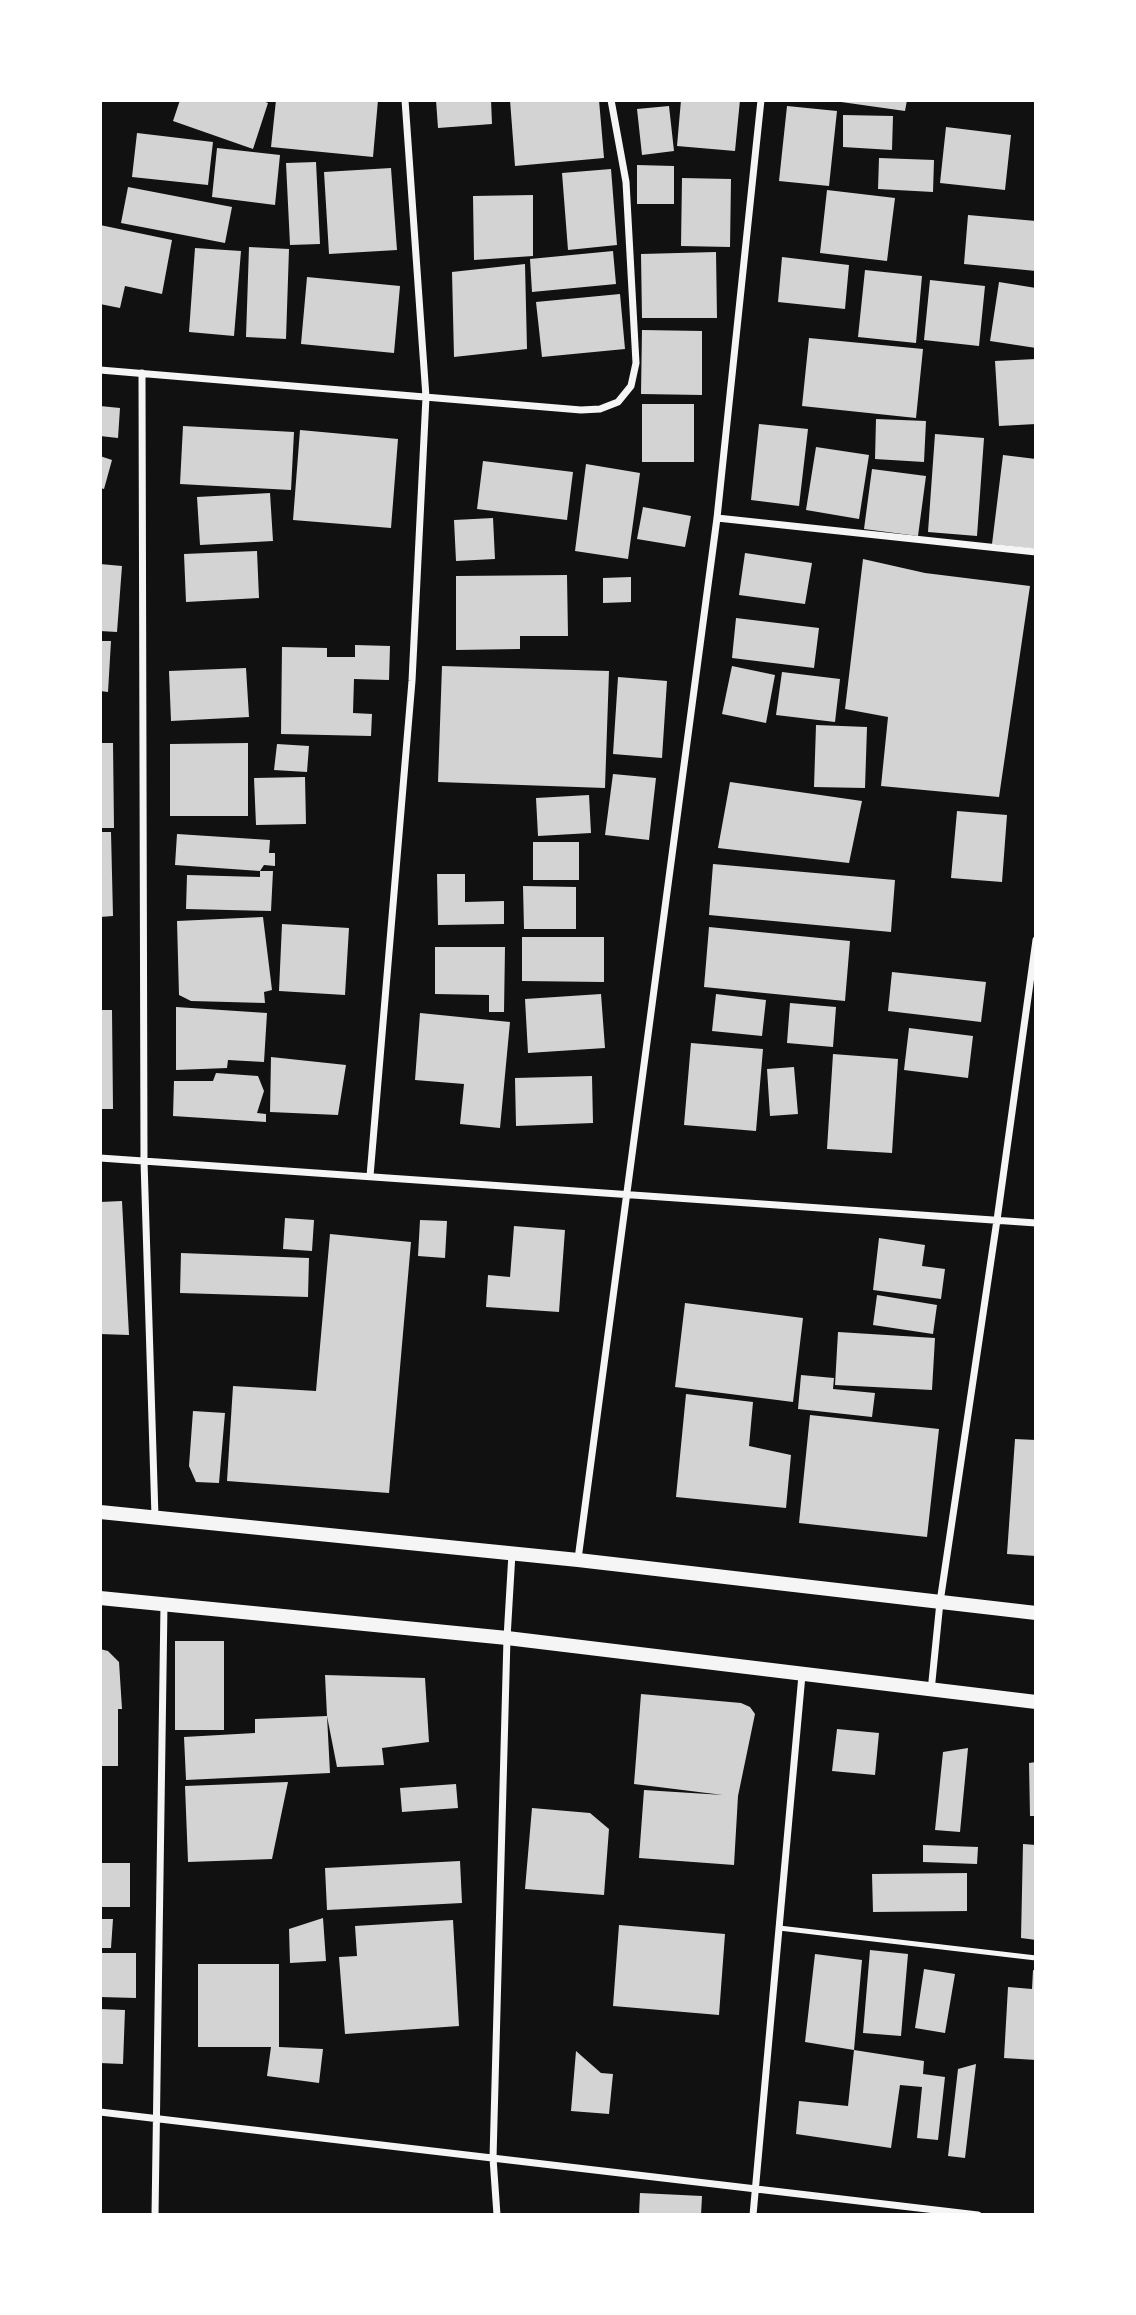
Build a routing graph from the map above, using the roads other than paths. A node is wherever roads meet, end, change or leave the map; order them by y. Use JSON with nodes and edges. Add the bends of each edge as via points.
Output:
{"nodes":[{"id":1,"x":405,"y":100,"type":"edge"},
{"id":2,"x":611,"y":100,"type":"edge"},
{"id":3,"x":761,"y":100,"type":"edge"},
{"id":4,"x":100,"y":370,"type":"edge"},
{"id":5,"x":142,"y":373,"type":"junction"},
{"id":6,"x":426,"y":397,"type":"junction"},
{"id":7,"x":717,"y":517,"type":"junction"},
{"id":8,"x":1036,"y":552,"type":"edge"},
{"id":9,"x":1036,"y":940,"type":"edge"},
{"id":10,"x":100,"y":1158,"type":"edge"},
{"id":11,"x":144,"y":1161,"type":"junction"},
{"id":12,"x":370,"y":1176,"type":"junction"},
{"id":13,"x":626,"y":1194,"type":"junction"},
{"id":14,"x":998,"y":1220,"type":"junction"},
{"id":15,"x":1036,"y":1223,"type":"edge"},
{"id":16,"x":100,"y":1512,"type":"edge"},
{"id":17,"x":155,"y":1518,"type":"junction"},
{"id":18,"x":512,"y":1553,"type":"junction"},
{"id":19,"x":578,"y":1560,"type":"junction"},
{"id":20,"x":100,"y":1598,"type":"edge"},
{"id":21,"x":940,"y":1602,"type":"junction"},
{"id":22,"x":164,"y":1604,"type":"junction"},
{"id":23,"x":1036,"y":1613,"type":"edge"},
{"id":24,"x":507,"y":1639,"type":"junction"},
{"id":25,"x":802,"y":1675,"type":"junction"},
{"id":26,"x":931,"y":1690,"type":"junction"},
{"id":27,"x":1036,"y":1702,"type":"edge"},
{"id":28,"x":779,"y":1928,"type":"junction"},
{"id":29,"x":1036,"y":1958,"type":"edge"},
{"id":30,"x":100,"y":2112,"type":"edge"},
{"id":31,"x":156,"y":2119,"type":"junction"},
{"id":32,"x":493,"y":2158,"type":"junction"},
{"id":33,"x":755,"y":2189,"type":"junction"},
{"id":34,"x":155,"y":2215,"type":"edge"},
{"id":35,"x":497,"y":2215,"type":"edge"},
{"id":36,"x":753,"y":2215,"type":"edge"},
{"id":37,"x":978,"y":2215,"type":"edge"}],
"edges":[{"from":1,"to":6,"type":"street"},
{"from":2,"to":6,"type":"street","via":[[626,182],[636,363],[631,386],[618,402],[600,409]]},
{"from":3,"to":7,"type":"street"},
{"from":4,"to":5,"type":"street"},
{"from":5,"to":6,"type":"street"},
{"from":5,"to":11,"type":"street"},
{"from":6,"to":12,"type":"street","via":[[412,681]]},
{"from":7,"to":8,"type":"street"},
{"from":7,"to":13,"type":"street"},
{"from":9,"to":14,"type":"street"},
{"from":10,"to":11,"type":"street"},
{"from":11,"to":12,"type":"street"},
{"from":11,"to":17,"type":"street"},
{"from":12,"to":13,"type":"street"},
{"from":13,"to":14,"type":"street"},
{"from":13,"to":19,"type":"street"},
{"from":14,"to":15,"type":"street"},
{"from":14,"to":21,"type":"street"},
{"from":16,"to":17,"type":"main road"},
{"from":17,"to":18,"type":"main road"},
{"from":18,"to":19,"type":"main road"},
{"from":18,"to":24,"type":"street"},
{"from":19,"to":21,"type":"main road"},
{"from":20,"to":22,"type":"main road"},
{"from":21,"to":23,"type":"main road"},
{"from":21,"to":26,"type":"street"},
{"from":22,"to":24,"type":"main road"},
{"from":22,"to":31,"type":"street"},
{"from":24,"to":25,"type":"main road"},
{"from":24,"to":32,"type":"street"},
{"from":25,"to":26,"type":"main road"},
{"from":25,"to":28,"type":"street"},
{"from":26,"to":27,"type":"main road"},
{"from":28,"to":29,"type":"lane"},
{"from":28,"to":33,"type":"street"},
{"from":30,"to":31,"type":"street"},
{"from":31,"to":32,"type":"street"},
{"from":31,"to":34,"type":"street"},
{"from":32,"to":33,"type":"street"},
{"from":32,"to":35,"type":"street"},
{"from":33,"to":36,"type":"street"},
{"from":33,"to":37,"type":"street"}]}
